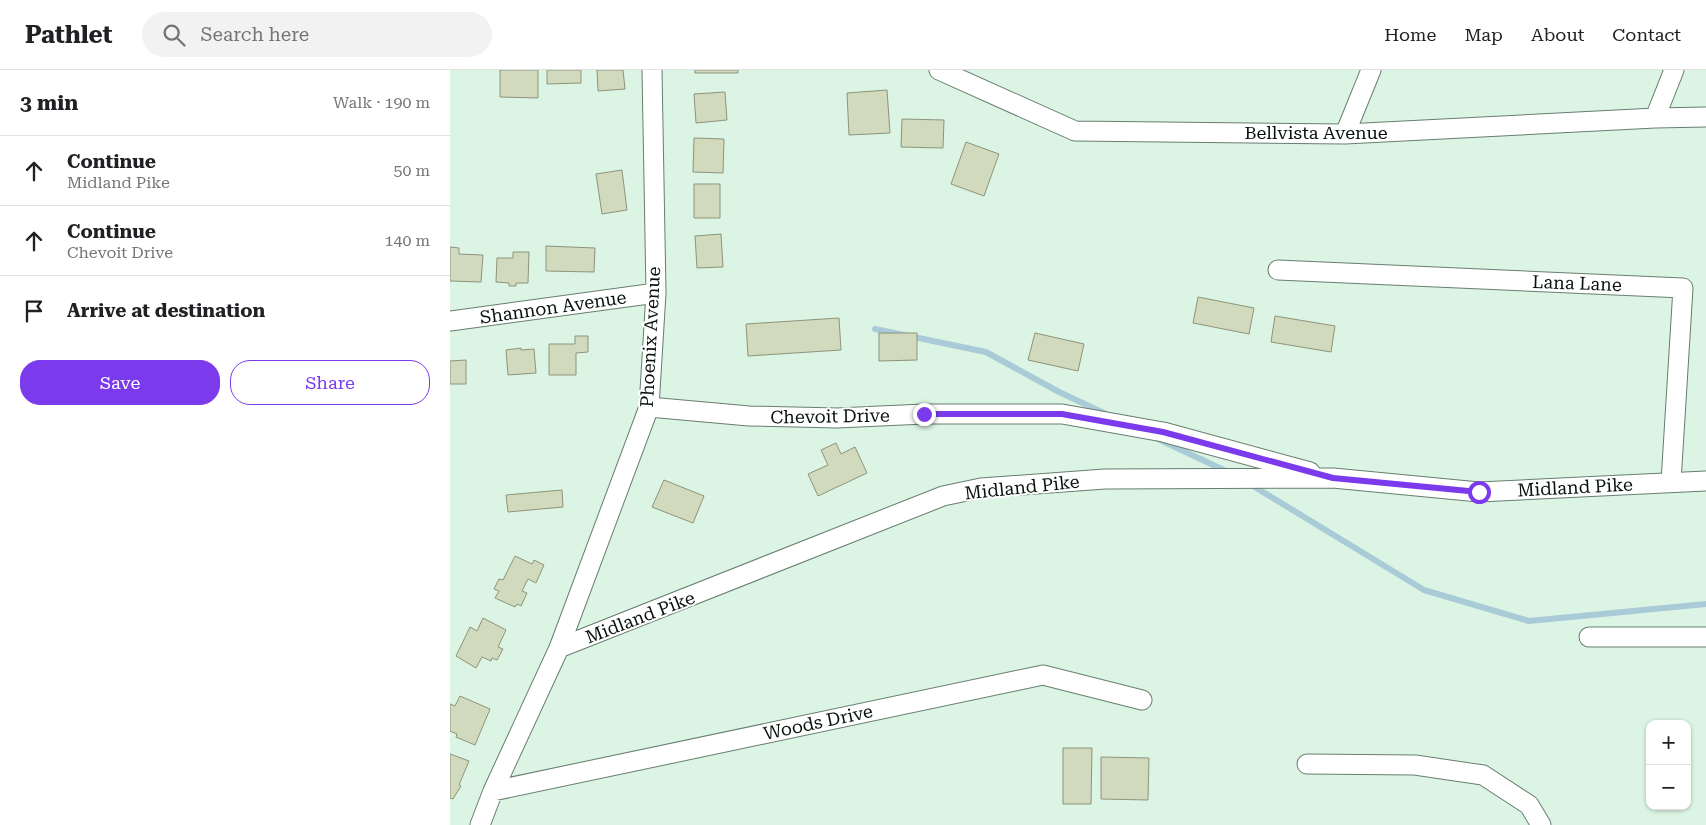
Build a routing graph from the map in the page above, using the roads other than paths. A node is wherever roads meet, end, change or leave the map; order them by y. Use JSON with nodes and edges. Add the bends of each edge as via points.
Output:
{"nodes":[{"id":1,"x":652,"y":70,"type":"edge"},
{"id":2,"x":939,"y":70,"type":"edge"},
{"id":3,"x":1371,"y":70,"type":"edge"},
{"id":4,"x":1674,"y":70,"type":"edge"},
{"id":5,"x":1706,"y":117,"type":"edge"},
{"id":6,"x":1655,"y":118,"type":"junction"},
{"id":7,"x":1345,"y":134,"type":"junction"},
{"id":8,"x":1278,"y":270,"type":"dead end"},
{"id":9,"x":656,"y":293,"type":"junction"},
{"id":10,"x":450,"y":321,"type":"edge"},
{"id":11,"x":649,"y":407,"type":"junction"},
{"id":12,"x":1333,"y":478,"type":"junction"},
{"id":13,"x":1706,"y":481,"type":"edge"},
{"id":14,"x":1671,"y":482,"type":"junction"},
{"id":15,"x":1589,"y":637,"type":"dead end"},
{"id":16,"x":1706,"y":637,"type":"edge"},
{"id":17,"x":559,"y":648,"type":"junction"},
{"id":18,"x":1142,"y":700,"type":"dead end"},
{"id":19,"x":1307,"y":764,"type":"dead end"},
{"id":20,"x":493,"y":791,"type":"junction"},
{"id":21,"x":480,"y":825,"type":"edge"},
{"id":22,"x":1541,"y":825,"type":"edge"}],
"edges":[{"from":1,"to":9,"type":"street","name":"Phoenix Avenue"},
{"from":2,"to":7,"type":"street","name":"Bellvista Avenue","via":[[1075,131]]},
{"from":3,"to":7,"type":"street"},
{"from":4,"to":6,"type":"street"},
{"from":5,"to":6,"type":"street","name":"Bellvista Avenue"},
{"from":6,"to":7,"type":"street","name":"Bellvista Avenue"},
{"from":8,"to":14,"type":"street","name":"Lana Lane","via":[[1683,288]]},
{"from":9,"to":10,"type":"street","name":"Shannon Avenue"},
{"from":9,"to":11,"type":"street","name":"Phoenix Avenue"},
{"from":11,"to":12,"type":"street","name":"Chevoit Drive","via":[[748,416],[1062,414],[1163,432]]},
{"from":11,"to":17,"type":"street","name":"Phoenix Avenue"},
{"from":12,"to":14,"type":"street","name":"Midland Pike","via":[[1479,492]]},
{"from":12,"to":17,"type":"street","name":"Midland Pike","via":[[1105,479],[980,488],[943,496]]},
{"from":13,"to":14,"type":"street","name":"Midland Pike"},
{"from":15,"to":16,"type":"street"},
{"from":17,"to":20,"type":"street"},
{"from":18,"to":20,"type":"street","name":"Woods Drive","via":[[1043,675]]},
{"from":19,"to":22,"type":"street","via":[[1415,766],[1483,775],[1529,805]]},
{"from":20,"to":21,"type":"street"}]}
